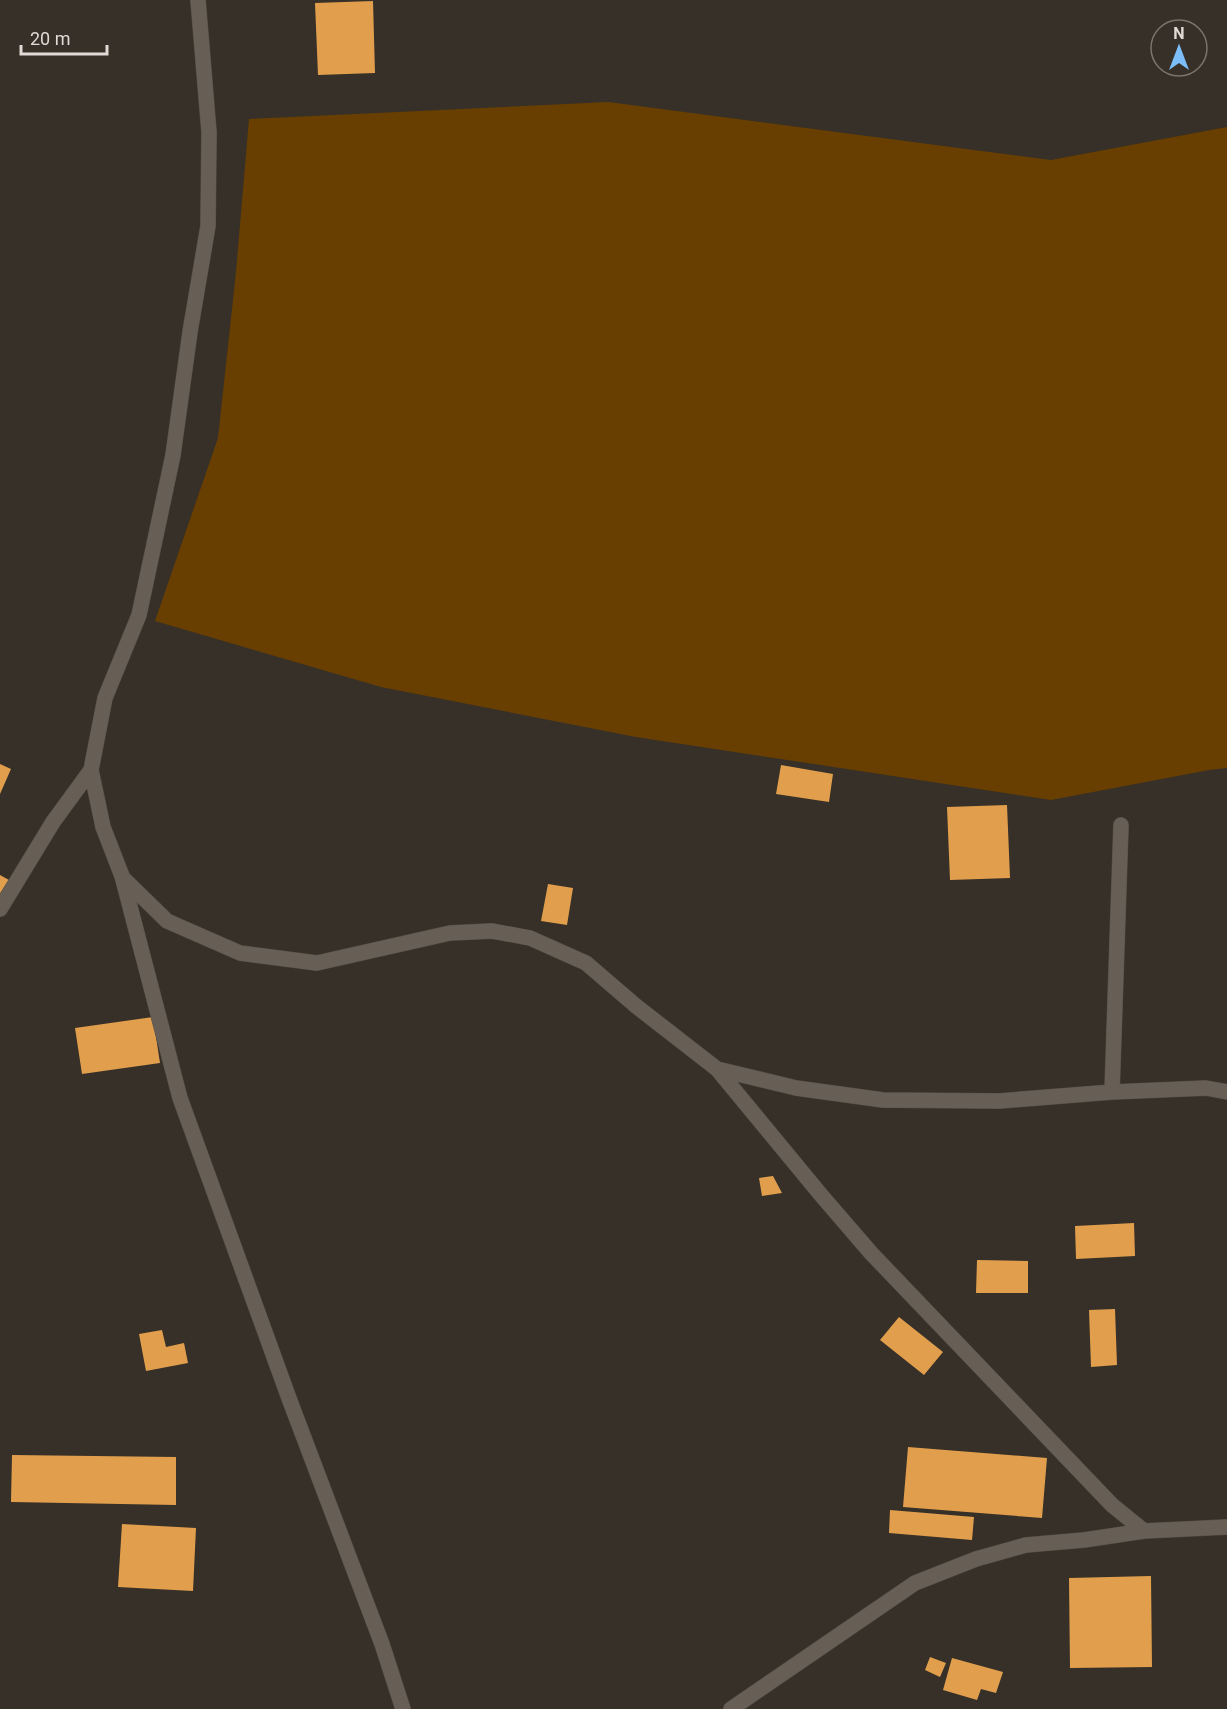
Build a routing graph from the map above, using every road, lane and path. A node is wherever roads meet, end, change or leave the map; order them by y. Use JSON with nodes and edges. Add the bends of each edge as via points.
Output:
{"nodes":[{"id":1,"x":198,"y":0,"type":"edge"},
{"id":2,"x":91,"y":770,"type":"junction"},
{"id":3,"x":1121,"y":825,"type":"dead end"},
{"id":4,"x":122,"y":876,"type":"junction"},
{"id":5,"x":0,"y":909,"type":"edge"},
{"id":6,"x":717,"y":1069,"type":"junction"},
{"id":7,"x":1112,"y":1092,"type":"junction"},
{"id":8,"x":1227,"y":1092,"type":"edge"},
{"id":9,"x":1227,"y":1527,"type":"edge"},
{"id":10,"x":1144,"y":1531,"type":"junction"},
{"id":11,"x":403,"y":1709,"type":"edge"},
{"id":12,"x":731,"y":1709,"type":"edge"}],
"edges":[{"from":1,"to":2,"type":"street","via":[[209,132],[208,226],[173,455],[139,615],[105,698]]},
{"from":2,"to":4,"type":"street","via":[[103,827]]},
{"from":2,"to":5,"type":"street","via":[[53,822]]},
{"from":3,"to":7,"type":"street"},
{"from":4,"to":6,"type":"street","via":[[167,921],[240,954],[317,963],[450,933],[492,931],[530,938],[586,963]]},
{"from":4,"to":11,"type":"street","via":[[180,1098]]},
{"from":6,"to":7,"type":"street","via":[[796,1088],[883,1100],[999,1101]]},
{"from":6,"to":10,"type":"street","via":[[871,1253],[1112,1505]]},
{"from":7,"to":8,"type":"street","via":[[1206,1088]]},
{"from":9,"to":10,"type":"street"},
{"from":10,"to":12,"type":"street","via":[[1026,1545],[915,1583]]}]}
